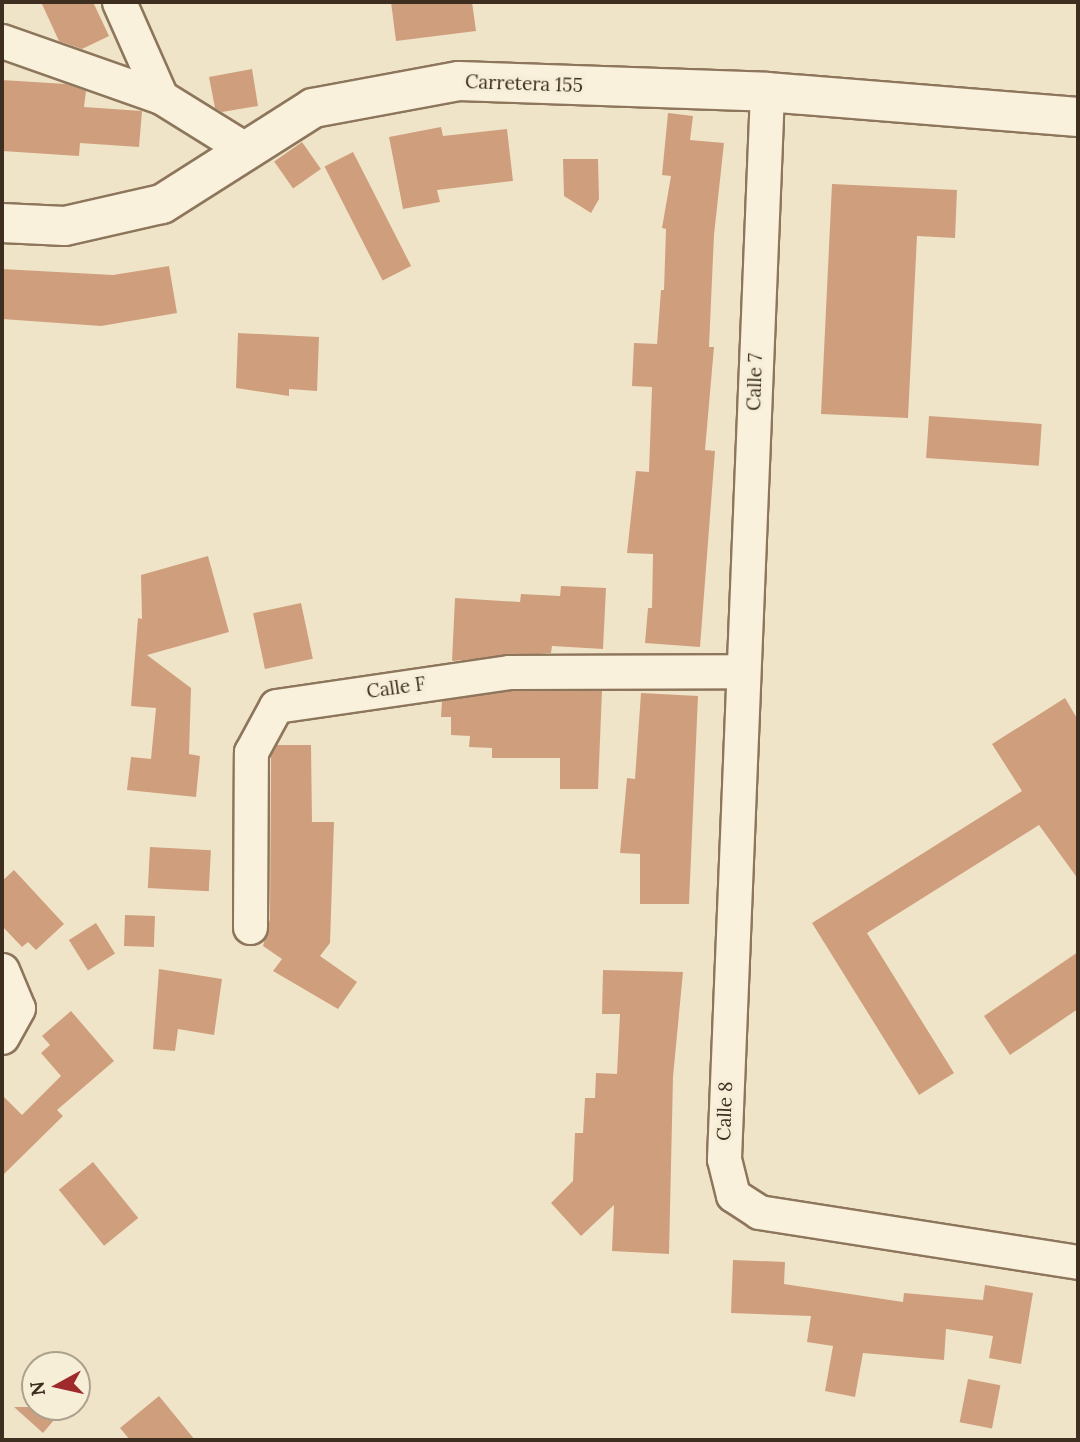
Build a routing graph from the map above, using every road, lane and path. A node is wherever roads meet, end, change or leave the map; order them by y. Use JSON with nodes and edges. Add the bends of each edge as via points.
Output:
{"nodes":[{"id":1,"x":120,"y":2,"type":"edge"},
{"id":2,"x":2,"y":41,"type":"edge"},
{"id":3,"x":767,"y":92,"type":"junction"},
{"id":4,"x":161,"y":97,"type":"junction"},
{"id":5,"x":1078,"y":117,"type":"edge"},
{"id":6,"x":245,"y":149,"type":"junction"},
{"id":7,"x":2,"y":223,"type":"edge"},
{"id":8,"x":743,"y":671,"type":"junction"},
{"id":9,"x":250,"y":927,"type":"dead end"},
{"id":10,"x":2,"y":970,"type":"edge"},
{"id":11,"x":2,"y":1037,"type":"edge"},
{"id":12,"x":1078,"y":1262,"type":"edge"}],
"edges":[{"from":1,"to":4,"type":"street"},
{"from":2,"to":4,"type":"street"},
{"from":3,"to":5,"type":"street","name":"Carretera 155"},
{"from":3,"to":6,"type":"street","name":"Carretera 155","via":[[459,81],[313,108]]},
{"from":3,"to":8,"type":"street","name":"Calle 7"},
{"from":4,"to":6,"type":"street"},
{"from":6,"to":7,"type":"street","name":"Carretera 155","via":[[162,204],[65,226]]},
{"from":8,"to":9,"type":"street","name":"Calle F","via":[[509,672],[276,706],[251,752]]},
{"from":8,"to":12,"type":"street","name":"Calle 8","via":[[724,1159],[733,1195],[759,1212]]},
{"from":10,"to":11,"type":"street","via":[[18,1008]]}]}
